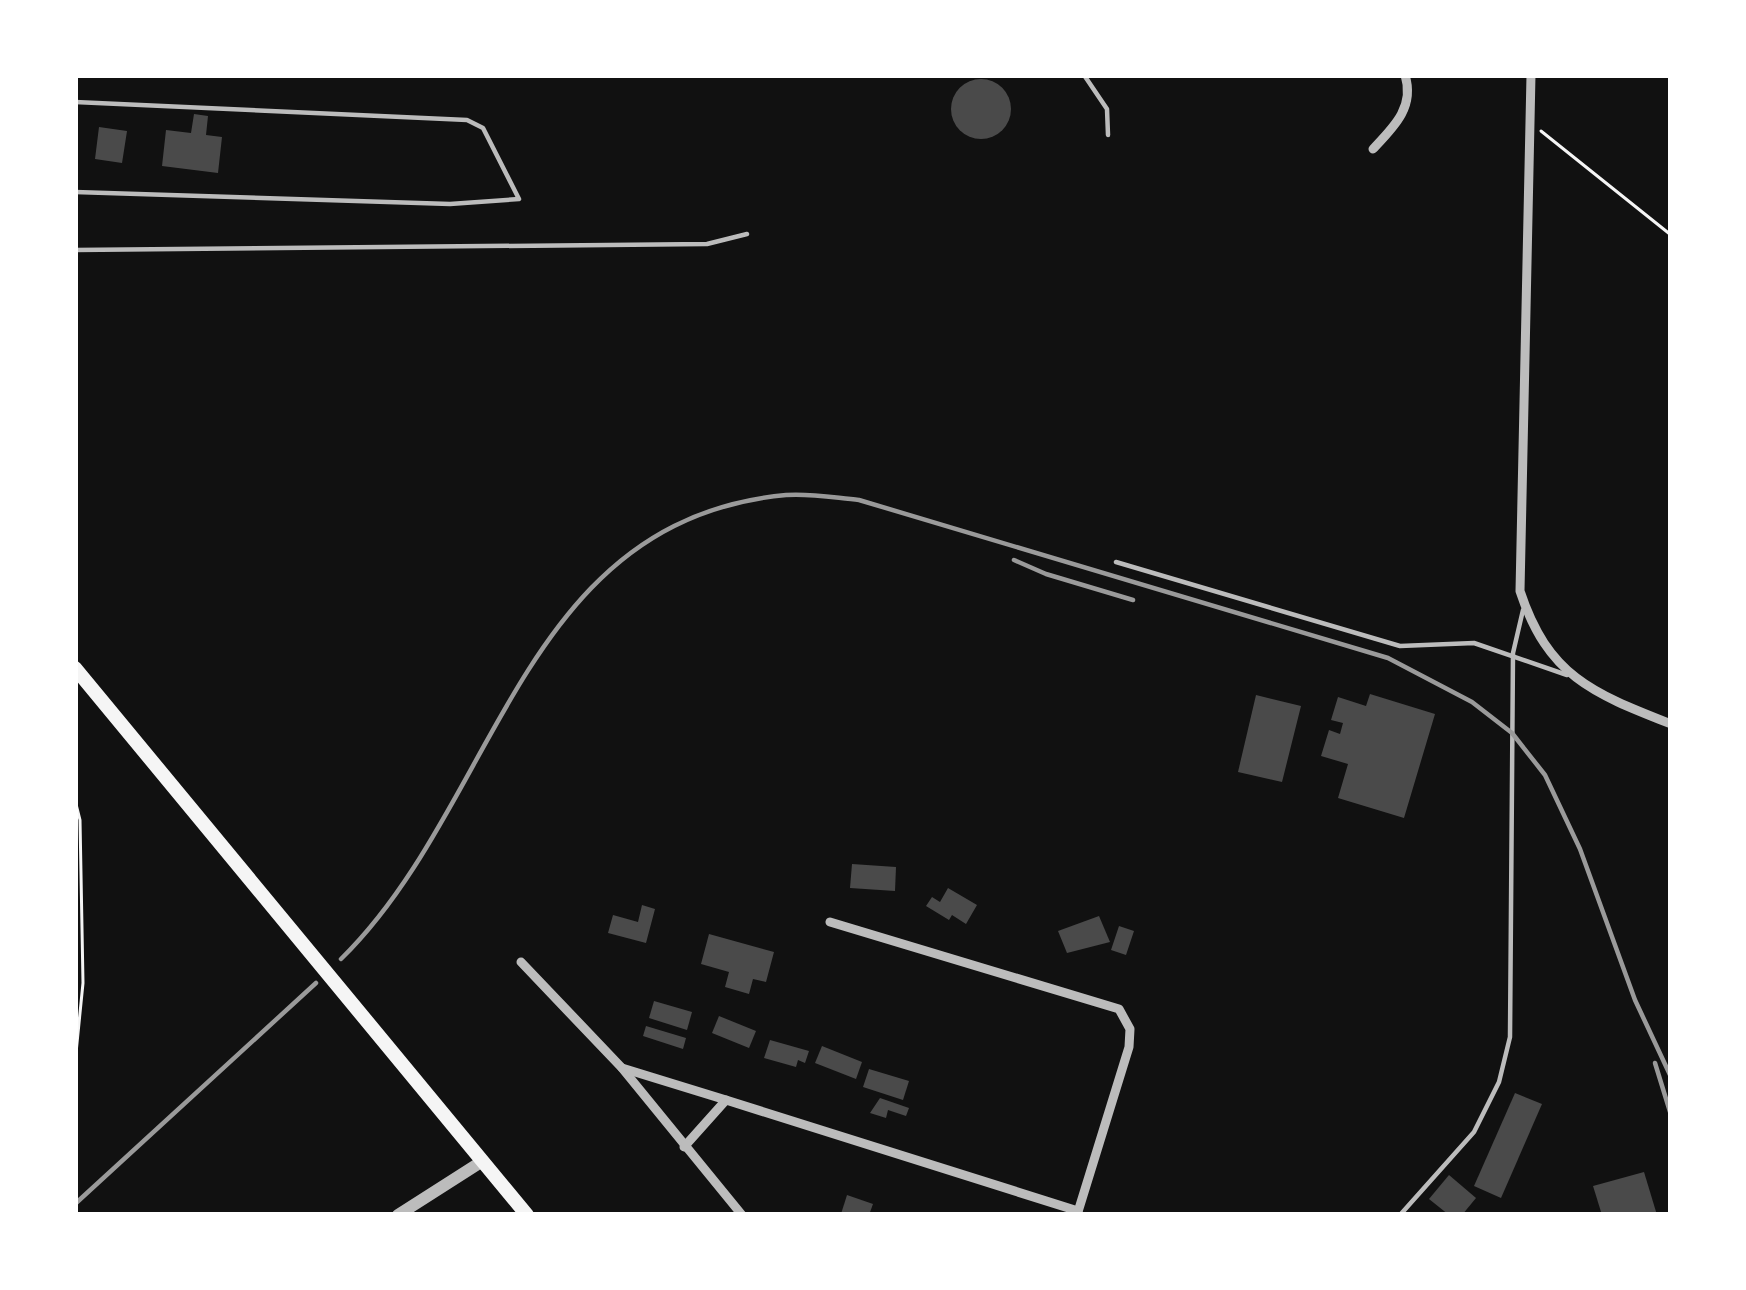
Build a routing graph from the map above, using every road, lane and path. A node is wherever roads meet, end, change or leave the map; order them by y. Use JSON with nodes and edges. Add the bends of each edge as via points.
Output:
{"nodes":[{"id":1,"x":1084,"y":75,"type":"edge"},
{"id":2,"x":1405,"y":75,"type":"edge"},
{"id":3,"x":1531,"y":75,"type":"edge"},
{"id":4,"x":75,"y":102,"type":"edge"},
{"id":5,"x":1530,"y":122,"type":"junction"},
{"id":6,"x":1108,"y":135,"type":"dead end"},
{"id":7,"x":1372,"y":149,"type":"dead end"},
{"id":8,"x":75,"y":192,"type":"edge"},
{"id":9,"x":747,"y":234,"type":"dead end"},
{"id":10,"x":1671,"y":235,"type":"edge"},
{"id":11,"x":75,"y":250,"type":"edge"},
{"id":12,"x":1116,"y":562,"type":"dead end"},
{"id":13,"x":1524,"y":604,"type":"junction"},
{"id":14,"x":1513,"y":653,"type":"junction"},
{"id":15,"x":75,"y":668,"type":"edge"},
{"id":16,"x":1570,"y":676,"type":"junction"},
{"id":17,"x":1671,"y":724,"type":"edge"},
{"id":18,"x":75,"y":800,"type":"edge"},
{"id":19,"x":830,"y":922,"type":"dead end"},
{"id":20,"x":521,"y":962,"type":"dead end"},
{"id":21,"x":75,"y":1064,"type":"edge"},
{"id":22,"x":622,"y":1069,"type":"junction"},
{"id":23,"x":726,"y":1100,"type":"junction"},
{"id":24,"x":684,"y":1147,"type":"junction"},
{"id":25,"x":481,"y":1162,"type":"junction"},
{"id":26,"x":1077,"y":1213,"type":"edge"},
{"id":27,"x":398,"y":1215,"type":"edge"},
{"id":28,"x":527,"y":1215,"type":"edge"},
{"id":29,"x":742,"y":1215,"type":"edge"},
{"id":30,"x":1400,"y":1215,"type":"edge"}],
"edges":[{"from":1,"to":6,"type":"lane","via":[[1107,109]]},
{"from":2,"to":7,"type":"street","via":[[1407,104]]},
{"from":3,"to":5,"type":"street"},
{"from":4,"to":8,"type":"lane","via":[[466,120],[483,128],[519,199],[450,204]]},
{"from":5,"to":10,"type":"path"},
{"from":5,"to":13,"type":"street"},
{"from":9,"to":11,"type":"lane","via":[[707,244]]},
{"from":12,"to":14,"type":"lane","via":[[1400,646],[1474,643]]},
{"from":13,"to":14,"type":"lane"},
{"from":13,"to":16,"type":"street"},
{"from":14,"to":16,"type":"lane"},
{"from":14,"to":30,"type":"lane","via":[[1510,1037],[1474,1132]]},
{"from":15,"to":25,"type":"main road"},
{"from":16,"to":17,"type":"street"},
{"from":18,"to":21,"type":"path","via":[[83,983]]},
{"from":19,"to":26,"type":"street","via":[[1118,1010],[1130,1029],[1129,1047]]},
{"from":20,"to":22,"type":"street"},
{"from":22,"to":23,"type":"street"},
{"from":22,"to":24,"type":"street"},
{"from":23,"to":24,"type":"street"},
{"from":23,"to":26,"type":"street"},
{"from":24,"to":29,"type":"street"},
{"from":25,"to":27,"type":"street"},
{"from":25,"to":28,"type":"main road"}]}
